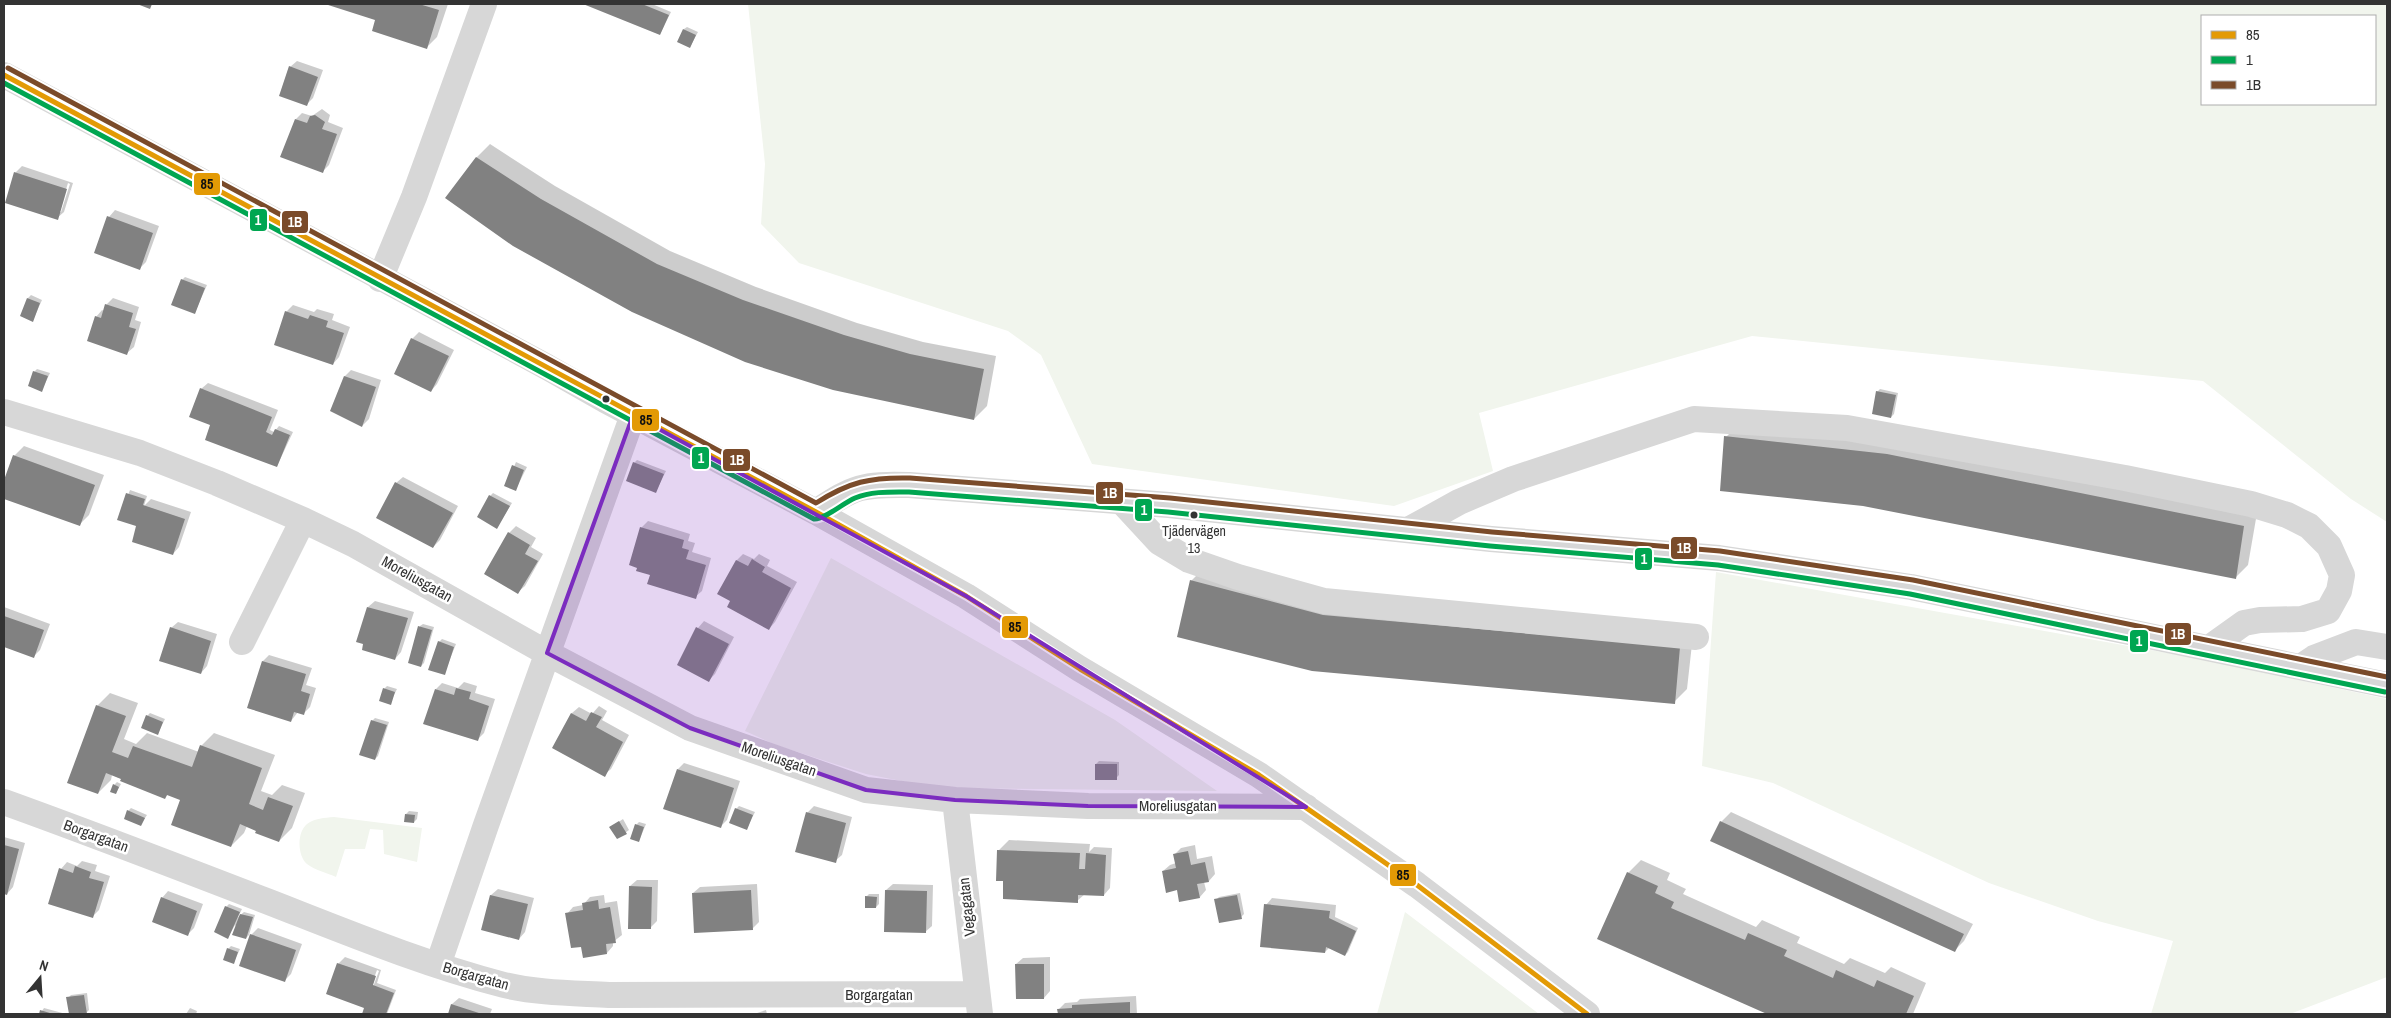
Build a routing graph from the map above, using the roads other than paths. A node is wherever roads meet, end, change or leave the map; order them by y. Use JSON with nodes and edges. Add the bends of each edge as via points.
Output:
{"nodes":[{"id":1,"x":484,"y":4,"type":"edge"},
{"id":2,"x":4,"y":75,"type":"edge"},
{"id":3,"x":380,"y":279,"type":"junction"},
{"id":4,"x":4,"y":412,"type":"edge"},
{"id":5,"x":633,"y":415,"type":"junction"},
{"id":6,"x":1122,"y":502,"type":"junction"},
{"id":7,"x":816,"y":512,"type":"junction"},
{"id":8,"x":304,"y":520,"type":"junction"},
{"id":9,"x":1410,"y":529,"type":"junction"},
{"id":10,"x":1696,"y":637,"type":"dead end"},
{"id":11,"x":242,"y":642,"type":"dead end"},
{"id":12,"x":2387,"y":647,"type":"edge"},
{"id":13,"x":2209,"y":648,"type":"junction"},
{"id":14,"x":547,"y":653,"type":"junction"},
{"id":15,"x":2302,"y":666,"type":"junction"},
{"id":16,"x":2387,"y":685,"type":"edge"},
{"id":17,"x":956,"y":800,"type":"junction"},
{"id":18,"x":4,"y":802,"type":"edge"},
{"id":19,"x":1306,"y":807,"type":"junction"},
{"id":20,"x":438,"y":965,"type":"junction"},
{"id":21,"x":978,"y":1004,"type":"edge"},
{"id":22,"x":1587,"y":1014,"type":"edge"}],
"edges":[{"from":1,"to":3,"type":"street","via":[[414,197]]},
{"from":2,"to":3,"type":"street"},
{"from":3,"to":5,"type":"street"},
{"from":4,"to":8,"type":"street","name":"Moreliusgatan","via":[[140,454]]},
{"from":5,"to":7,"type":"street"},
{"from":5,"to":14,"type":"street"},
{"from":6,"to":7,"type":"street","via":[[874,484],[854,489]]},
{"from":6,"to":9,"type":"street"},
{"from":6,"to":10,"type":"street","via":[[1159,542],[1189,560],[1324,601]]},
{"from":7,"to":19,"type":"street","via":[[966,596]]},
{"from":8,"to":11,"type":"street"},
{"from":8,"to":14,"type":"street","name":"Moreliusgatan","via":[[400,569]]},
{"from":9,"to":13,"type":"street","via":[[1719,558],[1911,587]]},
{"from":9,"to":13,"type":"street","via":[[1459,502],[1513,479],[1694,419],[1754,420],[1847,428],[2251,504],[2309,526],[2329,546],[2342,575],[2339,591],[2328,611],[2302,619],[2244,623]]},
{"from":12,"to":15,"type":"street","via":[[2356,642]]},
{"from":13,"to":15,"type":"street"},
{"from":14,"to":17,"type":"street","name":"Moreliusgatan","via":[[690,728],[866,790]]},
{"from":14,"to":20,"type":"street"},
{"from":15,"to":16,"type":"street"},
{"from":17,"to":19,"type":"street","name":"Moreliusgatan","via":[[1088,806]]},
{"from":17,"to":21,"type":"street","name":"Vegagatan"},
{"from":18,"to":20,"type":"street","name":"Borgargatan"},
{"from":19,"to":22,"type":"street","via":[[1417,885]]},
{"from":20,"to":21,"type":"street","name":"Borgargatan","via":[[505,985],[567,993]]}]}
